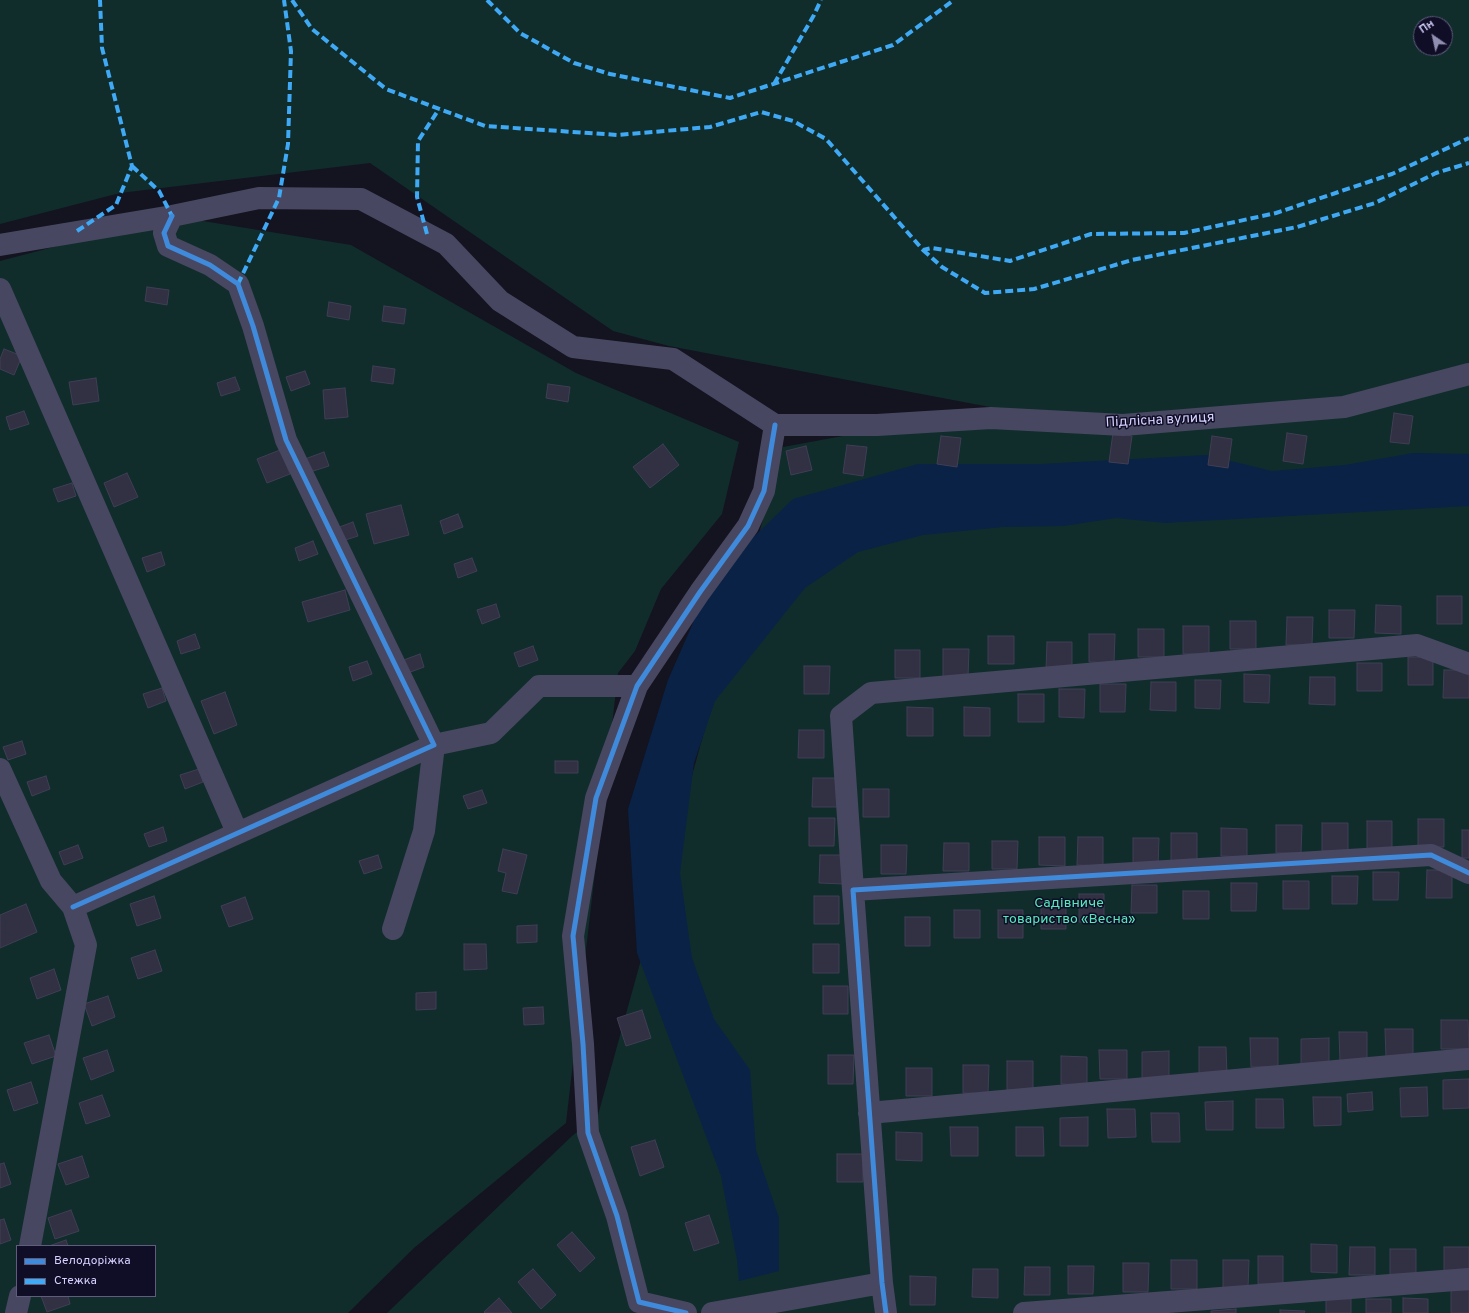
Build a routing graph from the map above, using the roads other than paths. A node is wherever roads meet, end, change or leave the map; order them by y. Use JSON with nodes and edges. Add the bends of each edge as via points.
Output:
{"nodes":[{"id":1,"x":172,"y":216,"type":"junction"},
{"id":2,"x":0,"y":245,"type":"edge"},
{"id":3,"x":0,"y":289,"type":"edge"},
{"id":4,"x":1469,"y":374,"type":"edge"},
{"id":5,"x":775,"y":425,"type":"junction"},
{"id":6,"x":1469,"y":664,"type":"edge"},
{"id":7,"x":637,"y":686,"type":"junction"},
{"id":8,"x":434,"y":745,"type":"junction"},
{"id":9,"x":0,"y":769,"type":"edge"},
{"id":10,"x":237,"y":832,"type":"junction"},
{"id":11,"x":1469,"y":873,"type":"edge"},
{"id":12,"x":854,"y":890,"type":"junction"},
{"id":13,"x":72,"y":907,"type":"junction"},
{"id":14,"x":393,"y":929,"type":"dead end"},
{"id":15,"x":1469,"y":1059,"type":"edge"},
{"id":16,"x":869,"y":1113,"type":"junction"},
{"id":17,"x":30,"y":1245,"type":"edge"},
{"id":18,"x":1469,"y":1279,"type":"edge"},
{"id":19,"x":882,"y":1283,"type":"junction"},
{"id":20,"x":20,"y":1297,"type":"edge"},
{"id":21,"x":634,"y":1307,"type":"edge"},
{"id":22,"x":16,"y":1313,"type":"edge"},
{"id":23,"x":686,"y":1313,"type":"edge"},
{"id":24,"x":712,"y":1313,"type":"edge"},
{"id":25,"x":886,"y":1313,"type":"edge"},
{"id":26,"x":1024,"y":1313,"type":"edge"}],
"edges":[{"from":1,"to":2,"type":"street"},
{"from":1,"to":5,"type":"street","via":[[259,198],[361,199],[446,244],[500,301],[573,347],[673,359]]},
{"from":1,"to":8,"type":"street","via":[[164,233],[168,246],[210,265],[238,284],[254,326],[286,440]]},
{"from":3,"to":10,"type":"street"},
{"from":4,"to":5,"type":"street","name":"Підлісна вулиця","via":[[1344,407],[1123,425],[991,418],[877,425]]},
{"from":5,"to":7,"type":"street","via":[[764,491],[748,526]]},
{"from":6,"to":12,"type":"street","via":[[1417,645],[871,693],[841,716]]},
{"from":7,"to":8,"type":"street","via":[[539,686],[491,733]]},
{"from":7,"to":21,"type":"street","via":[[596,798],[573,936],[588,1133],[617,1216]]},
{"from":8,"to":10,"type":"street"},
{"from":8,"to":14,"type":"street","via":[[424,831]]},
{"from":9,"to":13,"type":"street","via":[[52,881]]},
{"from":10,"to":13,"type":"street"},
{"from":11,"to":12,"type":"street","via":[[1431,854]]},
{"from":12,"to":16,"type":"street"},
{"from":13,"to":17,"type":"street","via":[[86,945]]},
{"from":15,"to":16,"type":"street"},
{"from":16,"to":19,"type":"street"},
{"from":18,"to":26,"type":"street"},
{"from":19,"to":24,"type":"street"},
{"from":19,"to":25,"type":"street"},
{"from":20,"to":22,"type":"street"},
{"from":21,"to":23,"type":"street"}]}
